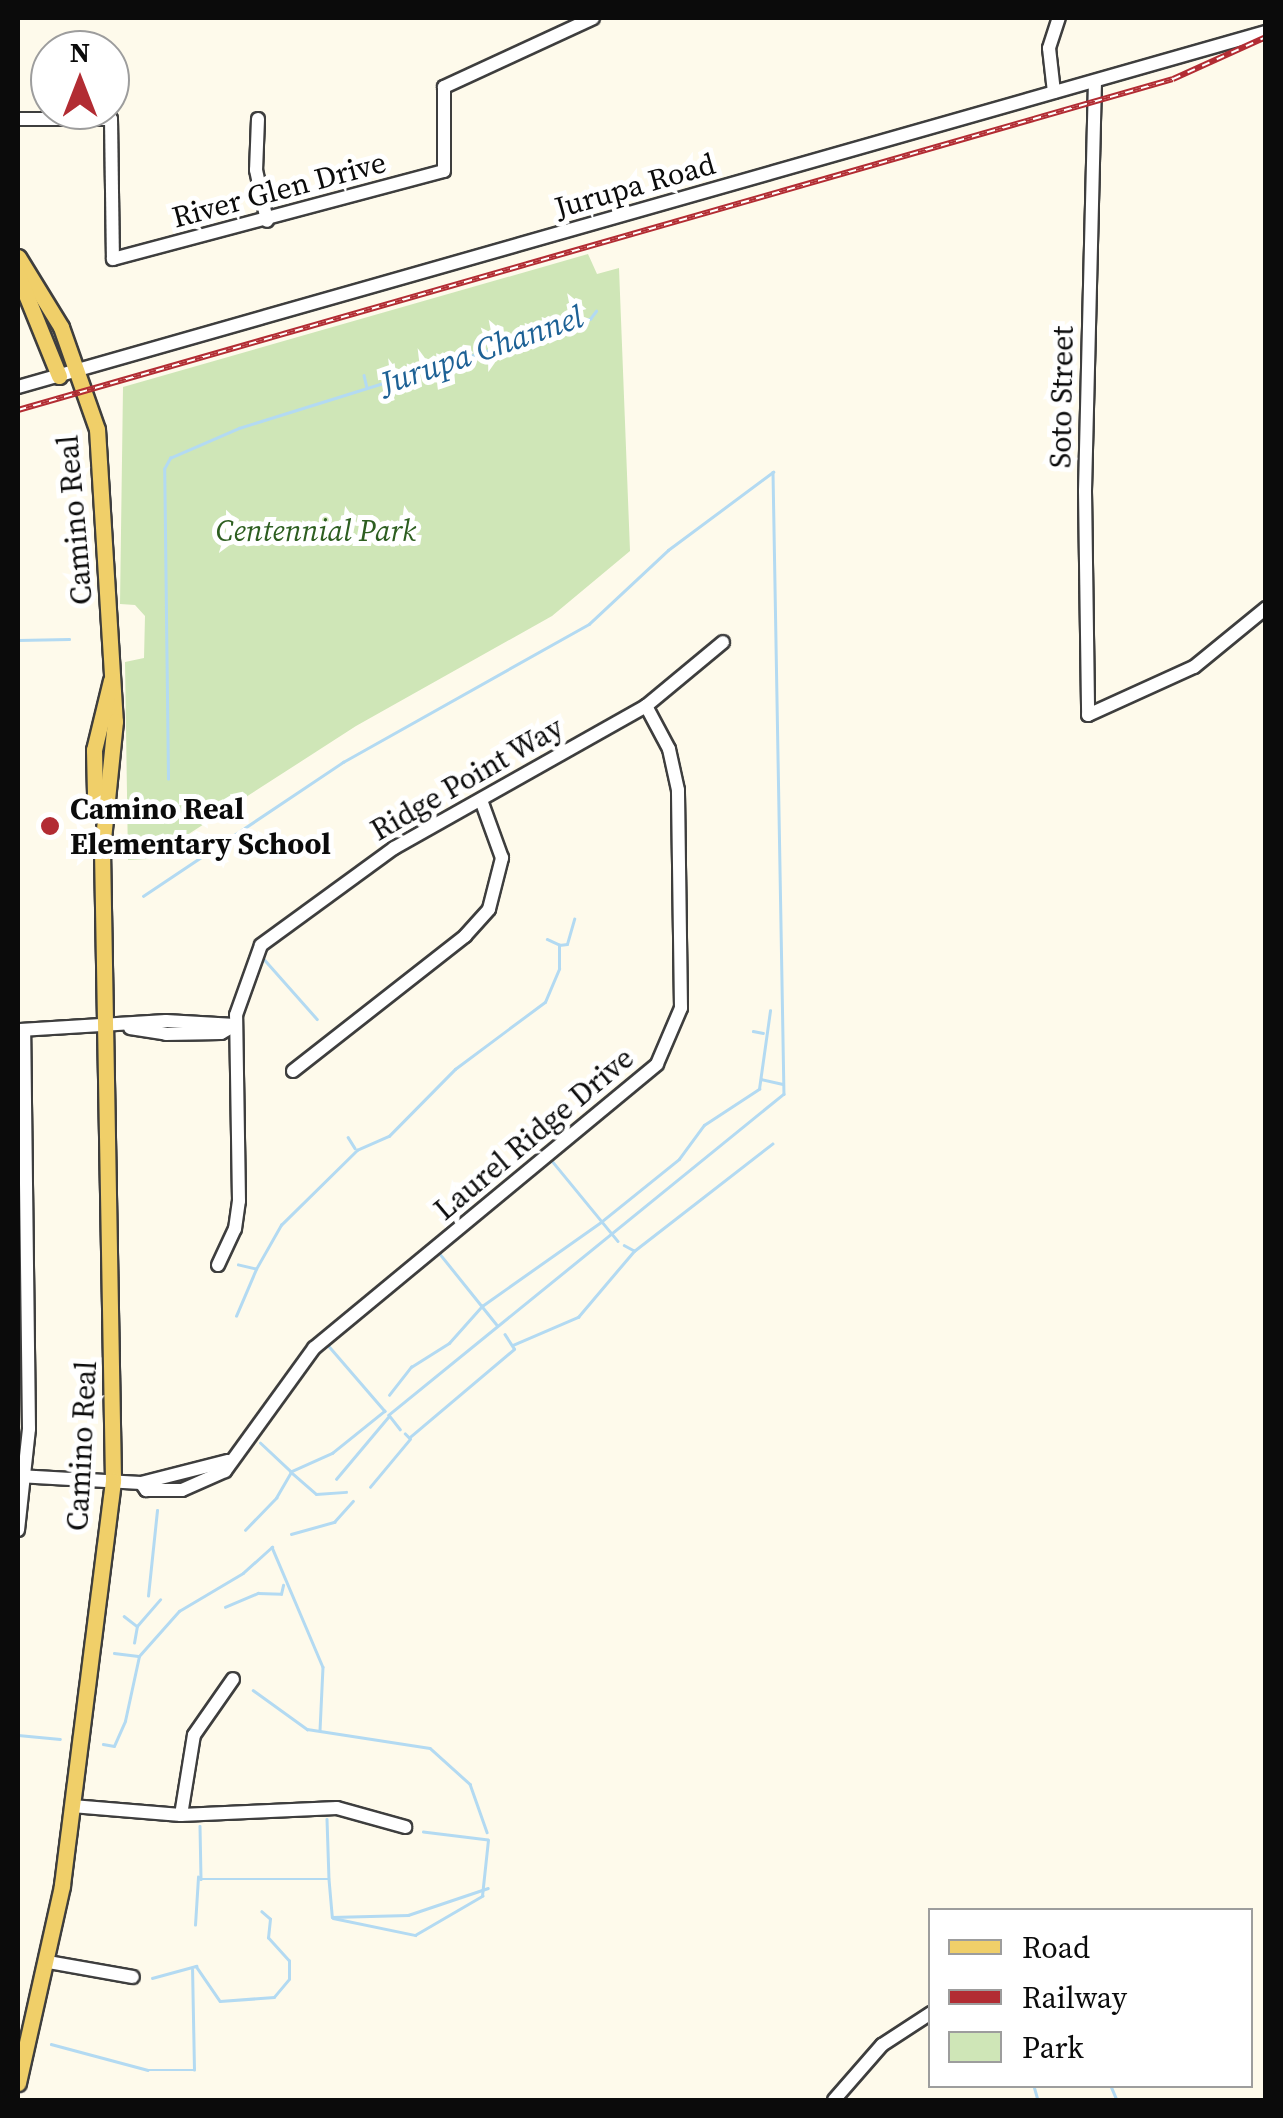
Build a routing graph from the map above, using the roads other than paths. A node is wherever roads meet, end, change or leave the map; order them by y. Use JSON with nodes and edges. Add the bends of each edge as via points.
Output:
{"nodes":[{"id":1,"x":593,"y":18,"type":"edge"},
{"id":2,"x":1059,"y":18,"type":"edge"},
{"id":3,"x":1266,"y":32,"type":"edge"},
{"id":4,"x":1096,"y":81,"type":"junction"},
{"id":5,"x":1054,"y":92,"type":"junction"},
{"id":6,"x":18,"y":119,"type":"edge"},
{"id":7,"x":258,"y":119,"type":"dead end"},
{"id":8,"x":268,"y":221,"type":"junction"},
{"id":9,"x":18,"y":257,"type":"edge"},
{"id":10,"x":18,"y":275,"type":"edge"},
{"id":11,"x":78,"y":370,"type":"junction"},
{"id":12,"x":58,"y":376,"type":"junction"},
{"id":13,"x":18,"y":387,"type":"edge"},
{"id":14,"x":1266,"y":608,"type":"edge"},
{"id":15,"x":723,"y":642,"type":"dead end"},
{"id":16,"x":646,"y":706,"type":"junction"},
{"id":17,"x":480,"y":800,"type":"junction"},
{"id":18,"x":235,"y":1025,"type":"junction"},
{"id":19,"x":104,"y":1029,"type":"junction"},
{"id":20,"x":21,"y":1030,"type":"edge"},
{"id":21,"x":294,"y":1071,"type":"dead end"},
{"id":22,"x":218,"y":1265,"type":"dead end"},
{"id":23,"x":228,"y":1461,"type":"junction"},
{"id":24,"x":193,"y":1472,"type":"junction"},
{"id":25,"x":19,"y":1476,"type":"edge"},
{"id":26,"x":113,"y":1481,"type":"junction"},
{"id":27,"x":141,"y":1483,"type":"junction"},
{"id":28,"x":201,"y":1485,"type":"junction"},
{"id":29,"x":18,"y":1530,"type":"edge"},
{"id":30,"x":233,"y":1679,"type":"dead end"},
{"id":31,"x":72,"y":1806,"type":"junction"},
{"id":32,"x":181,"y":1815,"type":"junction"},
{"id":33,"x":405,"y":1827,"type":"dead end"},
{"id":34,"x":48,"y":1962,"type":"junction"},
{"id":35,"x":133,"y":1977,"type":"dead end"},
{"id":36,"x":928,"y":2014,"type":"edge"},
{"id":37,"x":18,"y":2083,"type":"edge"},
{"id":38,"x":834,"y":2100,"type":"edge"}],
"edges":[{"from":1,"to":8,"type":"street","name":"River Glen Drive","via":[[444,87],[444,171]]},
{"from":2,"to":5,"type":"street","via":[[1049,48]]},
{"from":3,"to":4,"type":"street","name":"Jurupa Road"},
{"from":4,"to":5,"type":"street","name":"Jurupa Road"},
{"from":4,"to":14,"type":"street","name":"Soto Street","via":[[1085,491],[1088,715],[1194,667]]},
{"from":5,"to":11,"type":"street","name":"Jurupa Road"},
{"from":6,"to":8,"type":"street","name":"River Glen Drive","via":[[111,119],[113,259]]},
{"from":7,"to":8,"type":"street","via":[[256,170]]},
{"from":9,"to":11,"type":"main road","name":"Camino Real","via":[[55,316]]},
{"from":10,"to":12,"type":"main road"},
{"from":11,"to":12,"type":"street","name":"Jurupa Road"},
{"from":11,"to":19,"type":"main road","name":"Camino Real","via":[[101,452],[112,676],[95,734],[95,794],[104,805]]},
{"from":12,"to":13,"type":"street","name":"Jurupa Road"},
{"from":15,"to":16,"type":"street","name":"Ridge Point Way"},
{"from":16,"to":17,"type":"street","name":"Ridge Point Way"},
{"from":16,"to":23,"type":"street","name":"Laurel Ridge Drive","via":[[669,749],[678,790],[683,984],[668,1045],[641,1081],[314,1348],[251,1442]]},
{"from":17,"to":18,"type":"street","name":"Ridge Point Way","via":[[394,848],[274,931],[251,961]]},
{"from":17,"to":21,"type":"street","via":[[502,858],[489,909]]},
{"from":18,"to":19,"type":"street"},
{"from":18,"to":22,"type":"street","name":"Ridge Point Way","via":[[239,1201],[236,1229]]},
{"from":19,"to":20,"type":"street"},
{"from":19,"to":26,"type":"main road","name":"Camino Real"},
{"from":20,"to":25,"type":"street","via":[[29,1430]]},
{"from":23,"to":24,"type":"street","name":"Laurel Ridge Drive"},
{"from":23,"to":28,"type":"street","name":"Laurel Ridge Drive"},
{"from":24,"to":27,"type":"street","name":"Laurel Ridge Drive"},
{"from":24,"to":28,"type":"street"},
{"from":25,"to":26,"type":"street","name":"Laurel Ridge Drive"},
{"from":25,"to":29,"type":"street"},
{"from":26,"to":27,"type":"street","name":"Laurel Ridge Drive"},
{"from":26,"to":31,"type":"main road","name":"Camino Real"},
{"from":27,"to":28,"type":"street","name":"Laurel Ridge Drive","via":[[151,1491]]},
{"from":30,"to":32,"type":"street","via":[[194,1735]]},
{"from":31,"to":32,"type":"street"},
{"from":31,"to":34,"type":"main road","name":"Camino Real"},
{"from":32,"to":33,"type":"street","via":[[338,1808]]},
{"from":34,"to":35,"type":"street"},
{"from":34,"to":37,"type":"main road","name":"Camino Real"},
{"from":36,"to":38,"type":"street","via":[[882,2045]]}]}
